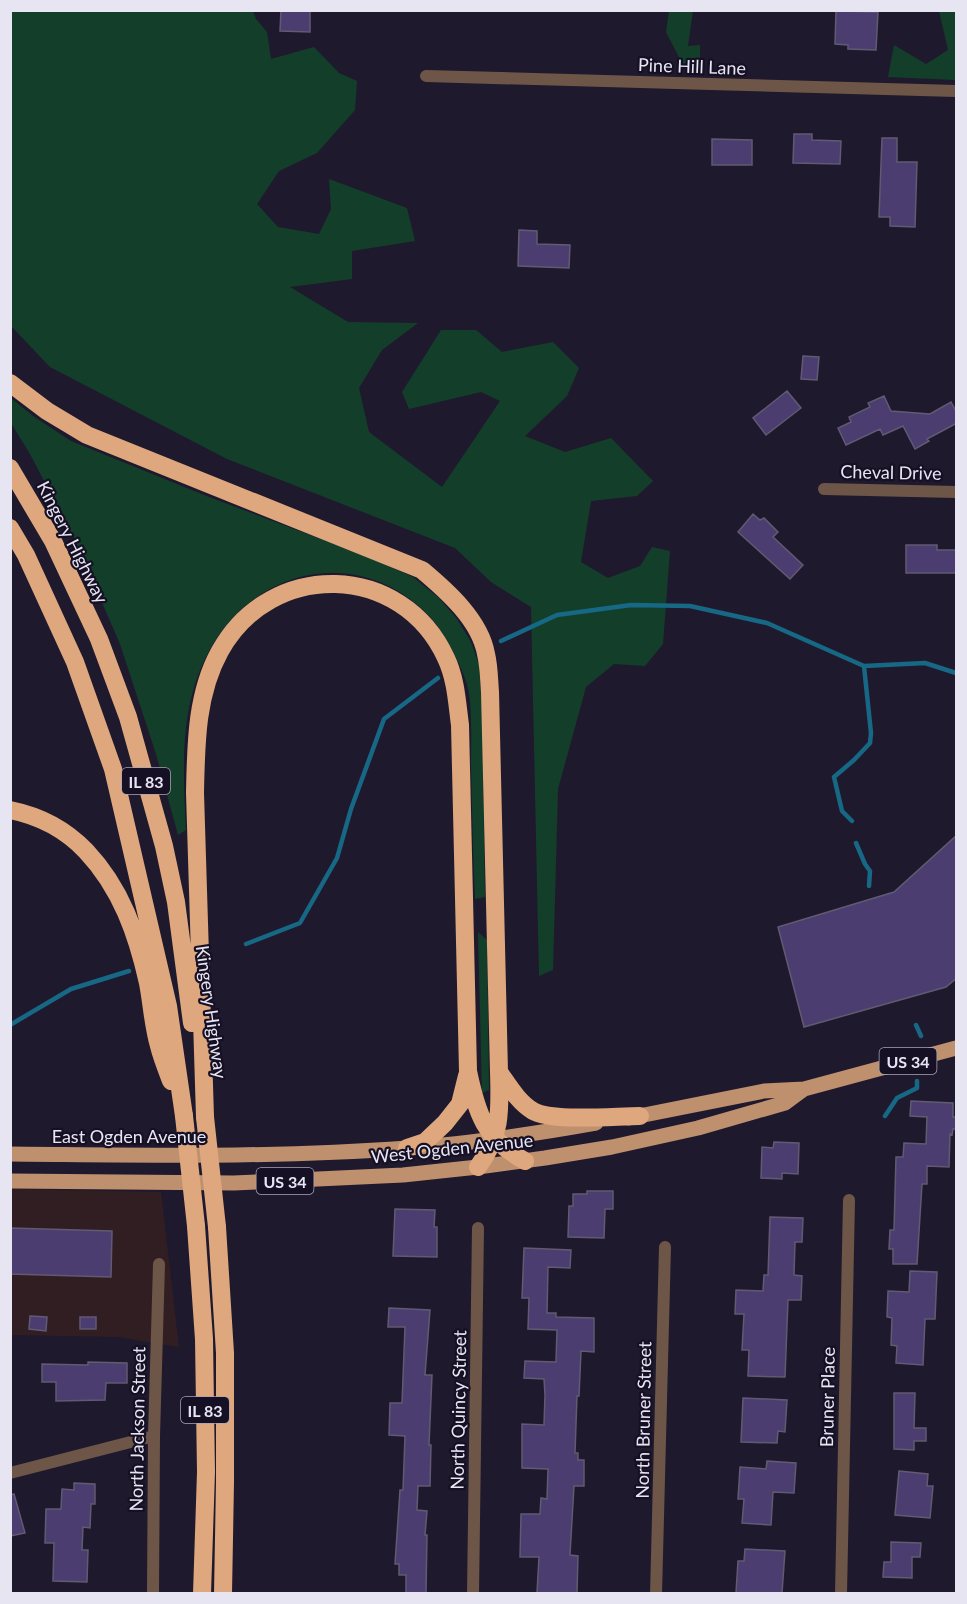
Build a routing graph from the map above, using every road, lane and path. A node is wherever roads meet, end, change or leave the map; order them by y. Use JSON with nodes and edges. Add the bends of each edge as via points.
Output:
{"nodes":[{"id":1,"x":426,"y":76,"type":"dead end"},
{"id":2,"x":957,"y":91,"type":"edge"},
{"id":3,"x":10,"y":383,"type":"edge"},
{"id":4,"x":10,"y":468,"type":"edge"},
{"id":5,"x":824,"y":489,"type":"dead end"},
{"id":6,"x":957,"y":492,"type":"edge"},
{"id":7,"x":10,"y":528,"type":"edge"},
{"id":8,"x":10,"y":810,"type":"edge"},
{"id":9,"x":957,"y":1048,"type":"edge"},
{"id":10,"x":468,"y":1071,"type":"junction"},
{"id":11,"x":499,"y":1072,"type":"junction"},
{"id":12,"x":804,"y":1089,"type":"junction"},
{"id":13,"x":184,"y":1116,"type":"junction"},
{"id":14,"x":640,"y":1116,"type":"junction"},
{"id":15,"x":205,"y":1117,"type":"junction"},
{"id":16,"x":495,"y":1138,"type":"junction"},
{"id":17,"x":407,"y":1149,"type":"junction"},
{"id":18,"x":10,"y":1154,"type":"edge"},
{"id":19,"x":248,"y":1156,"type":"joint"},
{"id":20,"x":525,"y":1161,"type":"junction"},
{"id":21,"x":478,"y":1167,"type":"junction"},
{"id":22,"x":10,"y":1180,"type":"edge"},
{"id":23,"x":849,"y":1200,"type":"dead end"},
{"id":24,"x":478,"y":1228,"type":"dead end"},
{"id":25,"x":665,"y":1247,"type":"dead end"},
{"id":26,"x":159,"y":1264,"type":"dead end"},
{"id":27,"x":154,"y":1436,"type":"junction"},
{"id":28,"x":10,"y":1473,"type":"edge"},
{"id":29,"x":153,"y":1593,"type":"edge"},
{"id":30,"x":202,"y":1593,"type":"edge"},
{"id":31,"x":223,"y":1593,"type":"edge"},
{"id":32,"x":473,"y":1593,"type":"edge"},
{"id":33,"x":657,"y":1593,"type":"edge"},
{"id":34,"x":842,"y":1593,"type":"edge"}],
"edges":[{"from":1,"to":2,"type":"street","name":"Pine Hill Lane"},
{"from":3,"to":11,"type":"highway","via":[[87,435],[422,570],[471,619],[486,652],[490,692]]},
{"from":4,"to":15,"type":"highway","name":"Kingery Highway","number":"IL 83","via":[[53,541],[99,639],[128,717],[176,902]]},
{"from":5,"to":6,"type":"street","name":"Cheval Drive"},
{"from":7,"to":13,"type":"highway","number":"IL 83","via":[[75,662],[113,769],[168,1006]]},
{"from":8,"to":13,"type":"highway","via":[[46,820],[74,839],[100,866],[122,899],[138,941],[159,1046]]},
{"from":9,"to":12,"type":"main road","name":"West Ogden Avenue","number":"US 34"},
{"from":10,"to":15,"type":"highway","via":[[460,725],[456,690],[446,658],[428,629],[407,608],[384,594],[359,586],[305,585],[269,600],[239,626],[211,671],[198,723],[195,792]]},
{"from":10,"to":16,"type":"highway","via":[[479,1116]]},
{"from":10,"to":17,"type":"highway","via":[[460,1104],[425,1142]]},
{"from":11,"to":14,"type":"highway","via":[[516,1097],[534,1112],[561,1117]]},
{"from":11,"to":16,"type":"highway","via":[[500,1121]]},
{"from":12,"to":14,"type":"main road","name":"West Ogden Avenue","number":"US 34","via":[[764,1091]]},
{"from":12,"to":20,"type":"main road","name":"West Ogden Avenue","number":"US 34","via":[[785,1103],[698,1128]]},
{"from":13,"to":30,"type":"highway","number":"IL 83","bridge":true,"via":[[196,1226],[204,1372]]},
{"from":14,"to":16,"type":"main road","name":"West Ogden Avenue","number":"US 34"},
{"from":15,"to":31,"type":"highway","name":"Kingery Highway","number":"IL 83","bridge":true,"via":[[225,1353]]},
{"from":16,"to":17,"type":"main road","name":"West Ogden Avenue","number":"US 34"},
{"from":16,"to":20,"type":"highway"},
{"from":16,"to":21,"type":"highway"},
{"from":17,"to":19,"type":"main road","name":"West Ogden Avenue","number":"US 34"},
{"from":18,"to":19,"type":"main road","name":"East Ogden Avenue","number":"US 34"},
{"from":20,"to":21,"type":"main road","name":"West Ogden Avenue","number":"US 34"},
{"from":21,"to":22,"type":"main road","name":"West Ogden Avenue","number":"US 34","via":[[403,1175],[234,1183]]},
{"from":23,"to":34,"type":"street","name":"Bruner Place"},
{"from":24,"to":32,"type":"street","name":"North Quincy Street"},
{"from":25,"to":33,"type":"street","name":"North Bruner Street"},
{"from":26,"to":27,"type":"street","name":"North Jackson Street"},
{"from":27,"to":28,"type":"street"},
{"from":27,"to":29,"type":"street","name":"North Jackson Street"}]}
